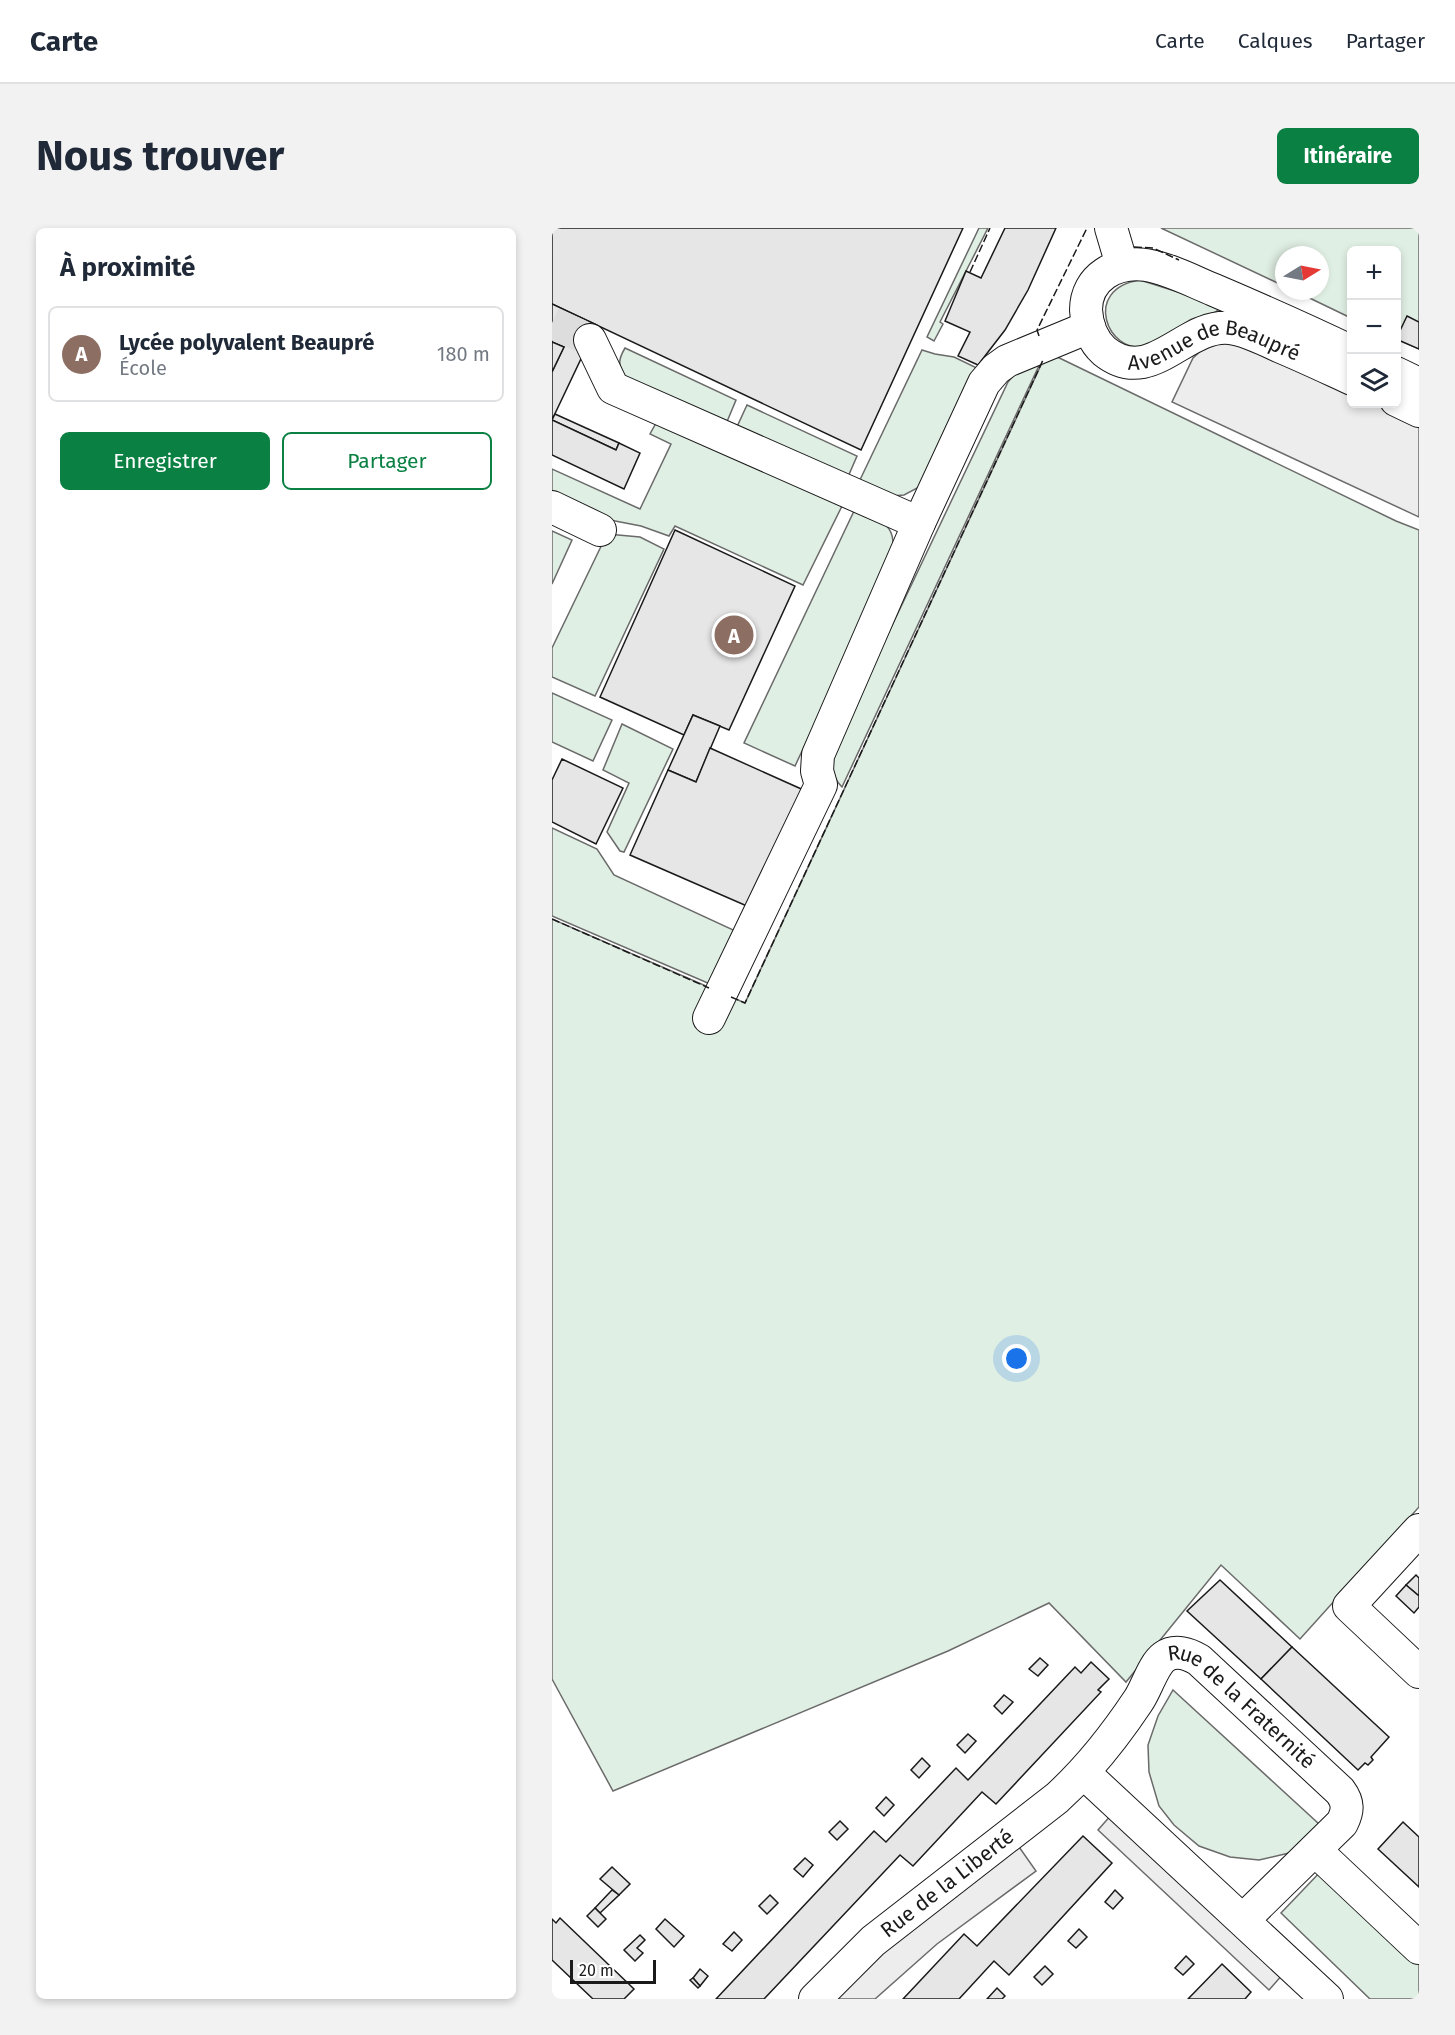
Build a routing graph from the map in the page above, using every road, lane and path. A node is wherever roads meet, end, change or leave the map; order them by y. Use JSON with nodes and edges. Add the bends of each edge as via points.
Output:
{"nodes":[{"id":1,"x":1111,"y":228,"type":"edge"},
{"id":2,"x":1122,"y":265,"type":"junction"},
{"id":3,"x":1089,"y":327,"type":"junction"},
{"id":4,"x":590,"y":340,"type":"tunnel mouth"},
{"id":5,"x":1347,"y":350,"type":"edge"},
{"id":6,"x":1401,"y":375,"type":"edge"},
{"id":7,"x":1347,"y":377,"type":"edge"},
{"id":8,"x":1419,"y":384,"type":"edge"},
{"id":9,"x":1401,"y":402,"type":"edge"},
{"id":10,"x":1419,"y":411,"type":"edge"},
{"id":11,"x":552,"y":507,"type":"edge"},
{"id":12,"x":919,"y":523,"type":"junction"},
{"id":13,"x":600,"y":530,"type":"dead end"},
{"id":14,"x":709,"y":1018,"type":"dead end"},
{"id":15,"x":1419,"y":1530,"type":"edge"},
{"id":16,"x":1419,"y":1672,"type":"edge"},
{"id":17,"x":1084,"y":1773,"type":"junction"},
{"id":18,"x":1315,"y":1850,"type":"junction"},
{"id":19,"x":1243,"y":1920,"type":"junction"},
{"id":20,"x":1419,"y":1948,"type":"edge"},
{"id":21,"x":815,"y":1999,"type":"edge"},
{"id":22,"x":1327,"y":1999,"type":"edge"}],
"edges":[{"from":1,"to":2,"type":"street"},
{"from":2,"to":3,"type":"street","via":[[1103,273],[1090,289],[1086,311]]},
{"from":2,"to":5,"type":"street","name":"Avenue de Beaupré","via":[[1145,265],[1173,273]]},
{"from":3,"to":7,"type":"street","name":"Avenue de Beaupré","via":[[1101,348],[1131,363],[1153,360],[1216,328],[1238,329]]},
{"from":3,"to":12,"type":"street","via":[[996,369],[984,383]]},
{"from":4,"to":12,"type":"street","via":[[613,388]]},
{"from":6,"to":8,"type":"street"},
{"from":9,"to":10,"type":"street"},
{"from":11,"to":13,"type":"street"},
{"from":12,"to":14,"type":"street","via":[[818,754],[821,785]]},
{"from":15,"to":16,"type":"street","via":[[1349,1606]]},
{"from":17,"to":18,"type":"street","name":"Rue de la Fraternité","via":[[1117,1732],[1162,1658],[1190,1654],[1345,1798],[1347,1814]]},
{"from":17,"to":19,"type":"street"},
{"from":17,"to":21,"type":"street","name":"Rue de la Liberté","via":[[1048,1806],[873,1941]]},
{"from":18,"to":19,"type":"street","name":"Rue de la Fraternité"},
{"from":18,"to":20,"type":"street"},
{"from":19,"to":22,"type":"street"}]}
